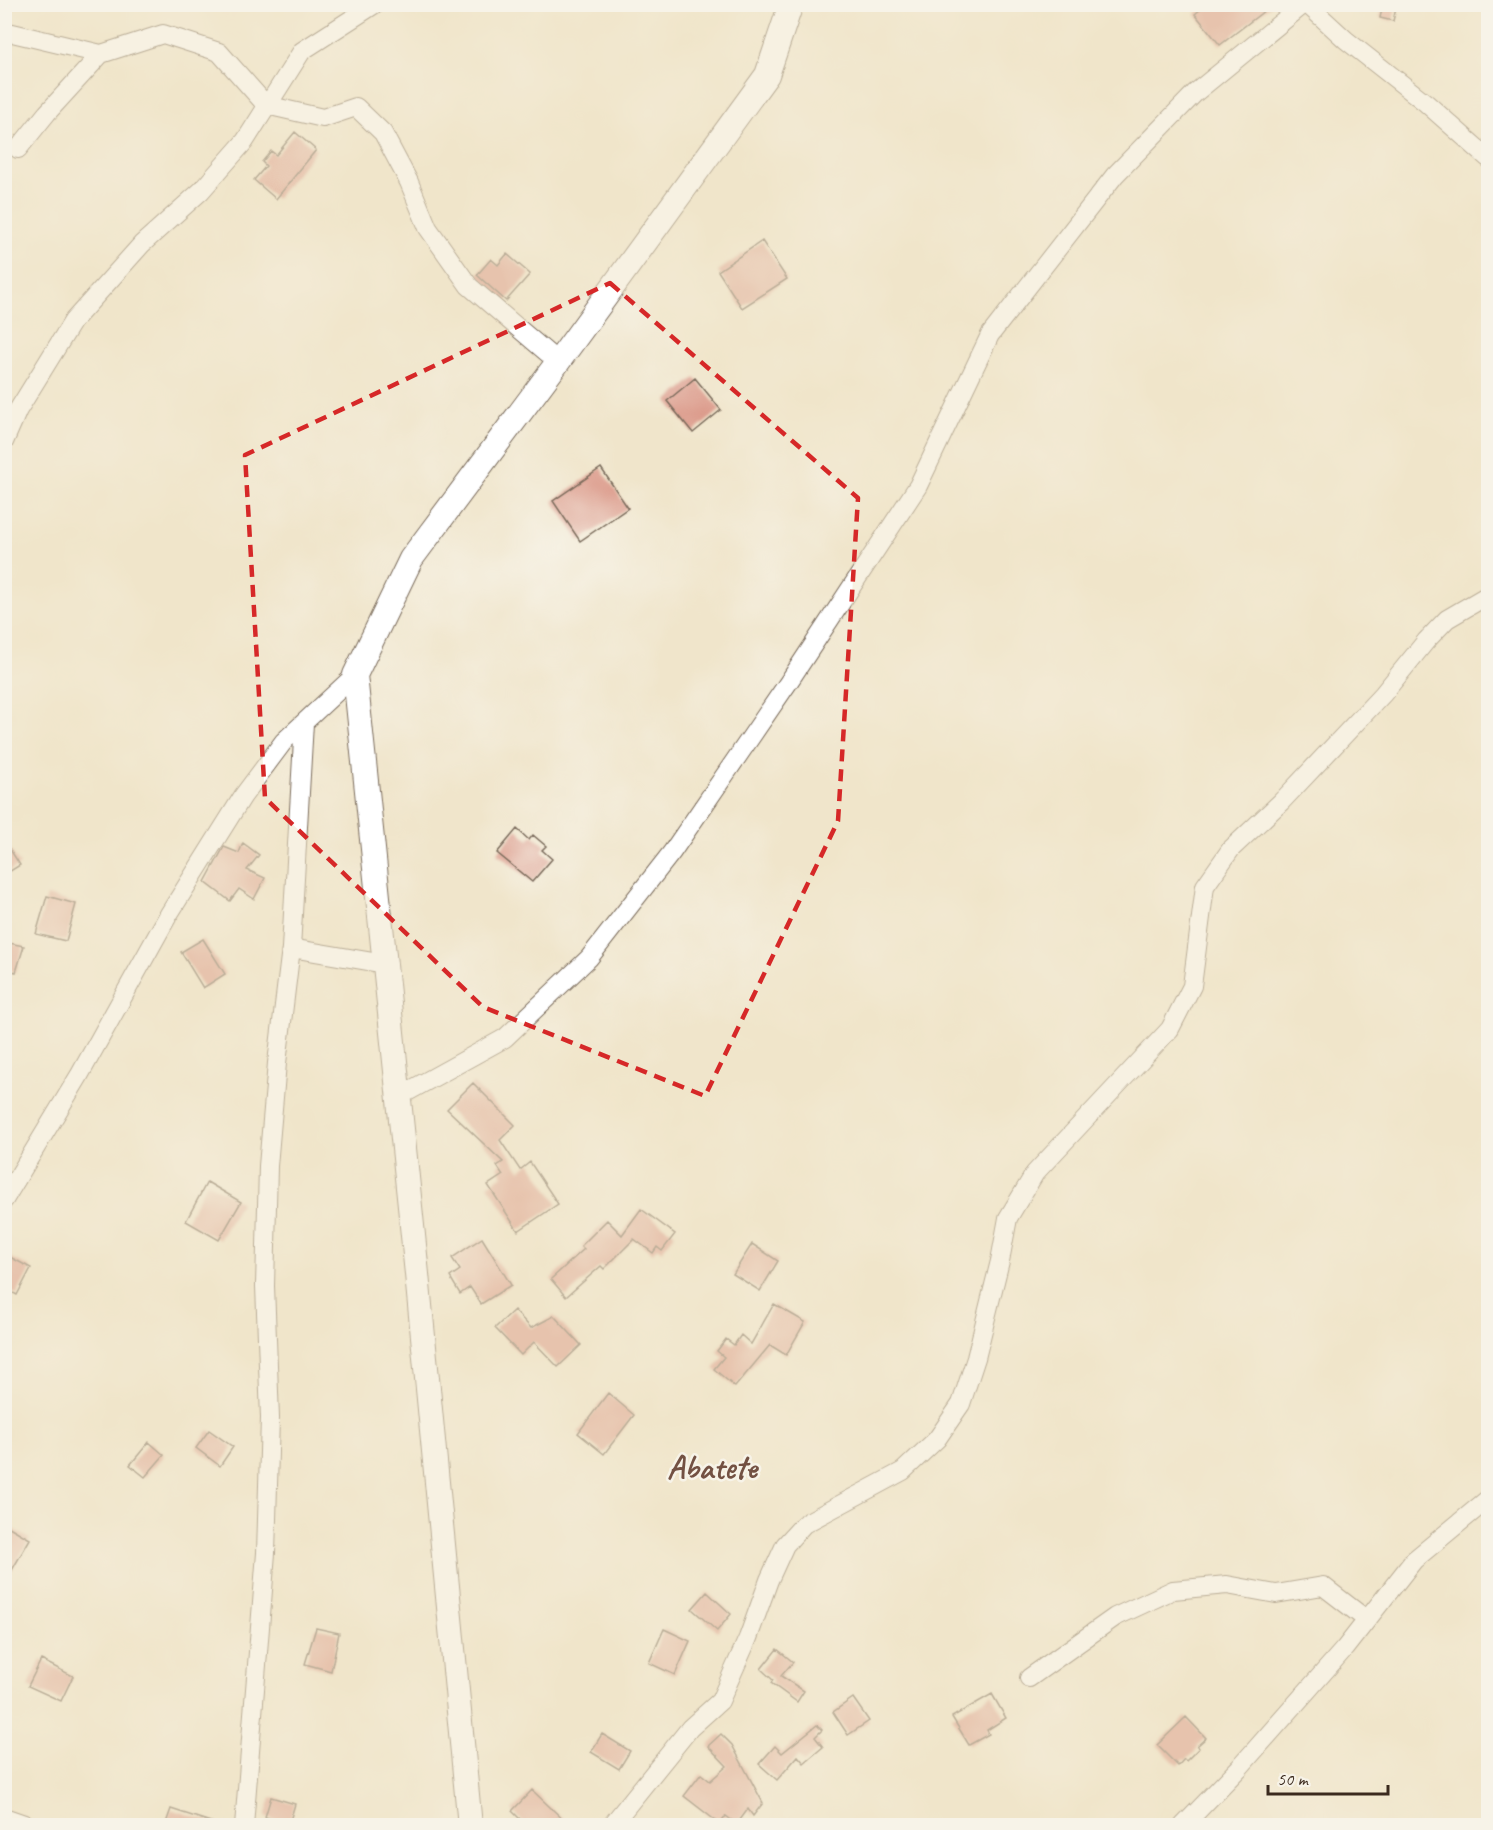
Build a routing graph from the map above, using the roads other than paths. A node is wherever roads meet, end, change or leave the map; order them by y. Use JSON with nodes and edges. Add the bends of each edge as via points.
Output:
{"nodes":[{"id":1,"x":375,"y":4,"type":"edge"},
{"id":2,"x":791,"y":4,"type":"edge"},
{"id":3,"x":1305,"y":4,"type":"edge"},
{"id":4,"x":4,"y":31,"type":"edge"},
{"id":5,"x":101,"y":54,"type":"junction"},
{"id":6,"x":266,"y":105,"type":"junction"},
{"id":7,"x":18,"y":149,"type":"dead end"},
{"id":8,"x":1488,"y":158,"type":"edge"},
{"id":9,"x":558,"y":362,"type":"junction"},
{"id":10,"x":4,"y":442,"type":"edge"},
{"id":11,"x":1488,"y":595,"type":"edge"},
{"id":12,"x":355,"y":675,"type":"junction"},
{"id":13,"x":304,"y":723,"type":"junction"},
{"id":14,"x":291,"y":948,"type":"junction"},
{"id":15,"x":385,"y":964,"type":"junction"},
{"id":16,"x":398,"y":1097,"type":"junction"},
{"id":17,"x":4,"y":1200,"type":"edge"},
{"id":18,"x":1488,"y":1499,"type":"edge"},
{"id":19,"x":1367,"y":1620,"type":"junction"},
{"id":20,"x":1029,"y":1678,"type":"dead end"},
{"id":21,"x":4,"y":1817,"type":"edge"},
{"id":22,"x":30,"y":1826,"type":"edge"},
{"id":23,"x":244,"y":1826,"type":"edge"},
{"id":24,"x":470,"y":1826,"type":"edge"},
{"id":25,"x":612,"y":1826,"type":"edge"},
{"id":26,"x":1183,"y":1826,"type":"edge"}],
"edges":[{"from":1,"to":6,"type":"street","via":[[302,51]]},
{"from":2,"to":9,"type":"main road","via":[[767,75]]},
{"from":3,"to":8,"type":"street"},
{"from":3,"to":16,"type":"street","via":[[1195,93],[1115,175],[990,335],[918,486],[672,852],[589,958],[505,1038]]},
{"from":4,"to":5,"type":"street"},
{"from":5,"to":6,"type":"street","via":[[163,34],[219,52]]},
{"from":5,"to":7,"type":"street"},
{"from":6,"to":9,"type":"street","via":[[323,118],[356,107],[383,133],[428,228],[469,286]]},
{"from":6,"to":10,"type":"street","via":[[245,141],[201,191],[142,244],[73,321],[18,410]]},
{"from":9,"to":12,"type":"main road","via":[[411,559]]},
{"from":11,"to":25,"type":"street","via":[[1447,619],[1383,694],[1231,849],[1205,886],[1192,986],[1170,1029],[1035,1173],[1008,1218],[976,1358],[961,1404],[937,1439],[903,1471],[804,1524],[785,1545],[720,1701],[690,1728]]},
{"from":12,"to":13,"type":"street"},
{"from":12,"to":15,"type":"main road"},
{"from":13,"to":14,"type":"street"},
{"from":13,"to":17,"type":"street","via":[[284,741],[243,796]]},
{"from":14,"to":15,"type":"street"},
{"from":14,"to":23,"type":"street","via":[[268,1166],[265,1286],[270,1418],[266,1553]]},
{"from":15,"to":16,"type":"main road"},
{"from":16,"to":24,"type":"main road"},
{"from":18,"to":19,"type":"street","via":[[1414,1560]]},
{"from":19,"to":20,"type":"street","via":[[1323,1586],[1276,1594],[1227,1585],[1173,1590],[1114,1617]]},
{"from":19,"to":26,"type":"street","via":[[1239,1768]]},
{"from":21,"to":22,"type":"street"}]}
